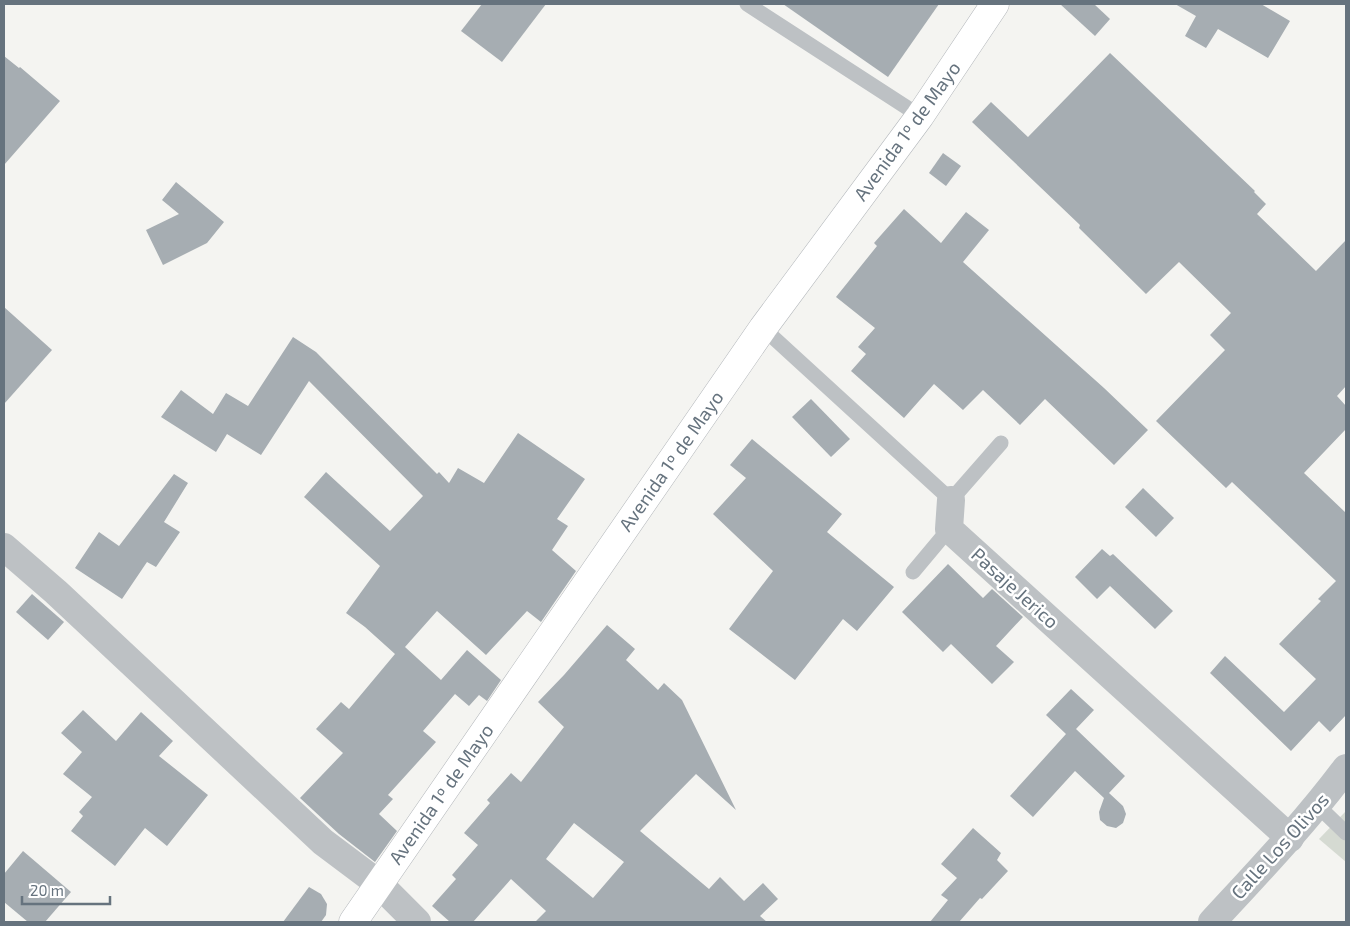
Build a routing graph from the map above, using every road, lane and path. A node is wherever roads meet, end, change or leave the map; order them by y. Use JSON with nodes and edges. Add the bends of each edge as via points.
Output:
{"nodes":[{"id":1,"x":747,"y":4,"type":"edge"},
{"id":2,"x":996,"y":4,"type":"edge"},
{"id":3,"x":920,"y":116,"type":"junction"},
{"id":4,"x":763,"y":328,"type":"junction"},
{"id":5,"x":1001,"y":443,"type":"dead end"},
{"id":6,"x":951,"y":500,"type":"junction"},
{"id":7,"x":949,"y":529,"type":"junction"},
{"id":8,"x":4,"y":547,"type":"edge"},
{"id":9,"x":913,"y":572,"type":"dead end"},
{"id":10,"x":1346,"y":768,"type":"edge"},
{"id":11,"x":1318,"y":806,"type":"junction"},
{"id":12,"x":1346,"y":833,"type":"edge"},
{"id":13,"x":1290,"y":838,"type":"junction"},
{"id":14,"x":379,"y":884,"type":"junction"},
{"id":15,"x":353,"y":922,"type":"edge"},
{"id":16,"x":417,"y":922,"type":"edge"},
{"id":17,"x":1212,"y":922,"type":"edge"}],
"edges":[{"from":1,"to":3,"type":"lane"},
{"from":2,"to":3,"type":"main road","name":"Avenida 1º de Mayo"},
{"from":3,"to":4,"type":"main road","name":"Avenida 1º de Mayo"},
{"from":4,"to":6,"type":"lane"},
{"from":4,"to":14,"type":"main road","name":"Avenida 1º de Mayo"},
{"from":5,"to":6,"type":"lane"},
{"from":6,"to":7,"type":"street"},
{"from":7,"to":9,"type":"lane"},
{"from":7,"to":13,"type":"street","name":"Pasaje Jerico"},
{"from":8,"to":14,"type":"street","via":[[323,842]]},
{"from":10,"to":11,"type":"street","name":"Calle Los Olivos"},
{"from":11,"to":12,"type":"lane"},
{"from":11,"to":13,"type":"street","name":"Calle Los Olivos"},
{"from":13,"to":17,"type":"street","name":"Calle Los Olivos"},
{"from":14,"to":15,"type":"main road","name":"Avenida 1º de Mayo"},
{"from":14,"to":16,"type":"street"}]}
